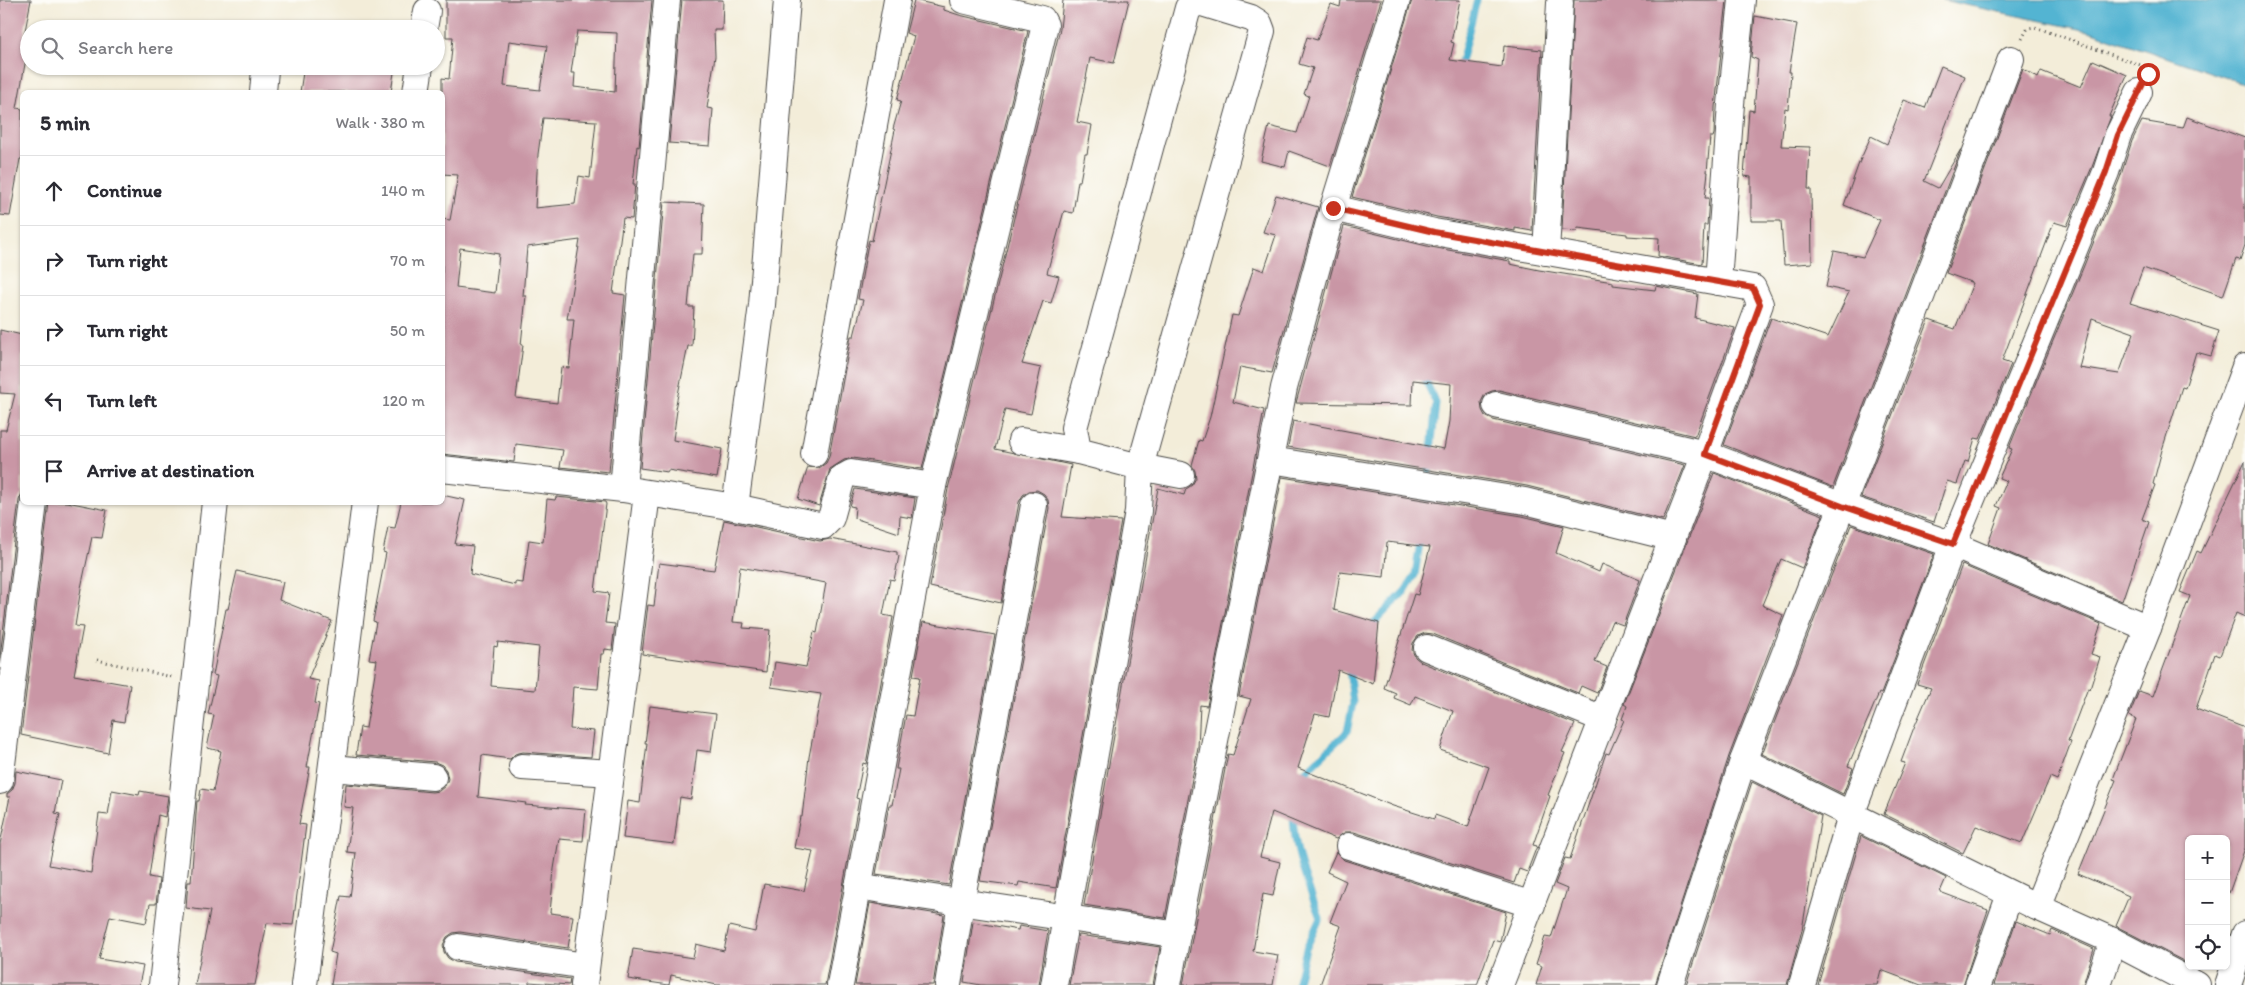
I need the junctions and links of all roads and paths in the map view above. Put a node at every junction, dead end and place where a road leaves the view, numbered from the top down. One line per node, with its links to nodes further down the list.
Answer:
1 (667, 0): 26 (street)
2 (787, 0): 32 (street)
3 (897, 0): 19 (street)
4 (963, 0): 25 (street)
5 (1397, 0): 12 (street)
6 (1742, 0): 14 (street)
7 (1560, 3): 13 (street)
8 (2011, 59): 11 (path); 31 (street)
9 (419, 75): 10 (street)
10 (416, 90)
11 (2139, 92): 34 (street)
12 (1333, 208): 13 (street); 21 (street)
13 (1546, 252): 14 (street)
14 (1718, 282): 20 (street)
15 (2245, 367): 35 (street)
16 (1496, 404): 20 (street)
17 (1021, 441): 18 (street)
18 (1078, 452): 22 (street); 22 (street)
19 (814, 454)
20 (1705, 454): 31 (street); 33 (street)
21 (1271, 460): 33 (street); 55 (street)
22 (1140, 467): 24 (street); 53 (street)
23 (445, 469): 26 (street)
24 (1182, 475)
25 (933, 486): 32 (street); 48 (street)
26 (635, 491): 32 (street); 43 (street)
27 (34, 505): 45 (street)
28 (215, 505): 38 (street)
29 (365, 505): 42 (street)
30 (1034, 506): 50 (street)
31 (1842, 506): 34 (street); 40 (street)
32 (734, 507)
33 (1673, 538): 39 (street)
34 (1953, 544): 35 (street); 46 (street)
35 (2148, 628): 52 (street)
36 (1427, 648): 39 (street)
37 (97, 660): 38 (path)
38 (195, 682): 59 (street)
39 (1603, 719): 51 (street)
40 (1743, 761): 46 (street); 66 (street)
41 (522, 767): 43 (street)
42 (332, 768): 44 (street); 60 (street)
43 (611, 773): 58 (street)
44 (433, 777)
45 (0, 781)
46 (1851, 815): 49 (street); 67 (street)
47 (1349, 846): 51 (street)
48 (858, 886): 50 (street); 61 (street)
49 (2010, 894): 52 (street); 68 (street)
50 (961, 903): 53 (street); 62 (street)
51 (1532, 905): 65 (street)
52 (2037, 907): 56 (street)
53 (1068, 916): 55 (street); 63 (street)
54 (2245, 934): 71 (street)
55 (1177, 935): 64 (street)
56 (2113, 941): 69 (street); 70 (street)
57 (458, 947): 58 (street)
58 (585, 975)
59 (162, 985)
60 (304, 985)
61 (840, 985)
62 (948, 985)
63 (1054, 985)
64 (1168, 985)
65 (1500, 985)
66 (1670, 985)
67 (1802, 985)
68 (1978, 985)
69 (2098, 985)
70 (2198, 985)
71 (2228, 985)

